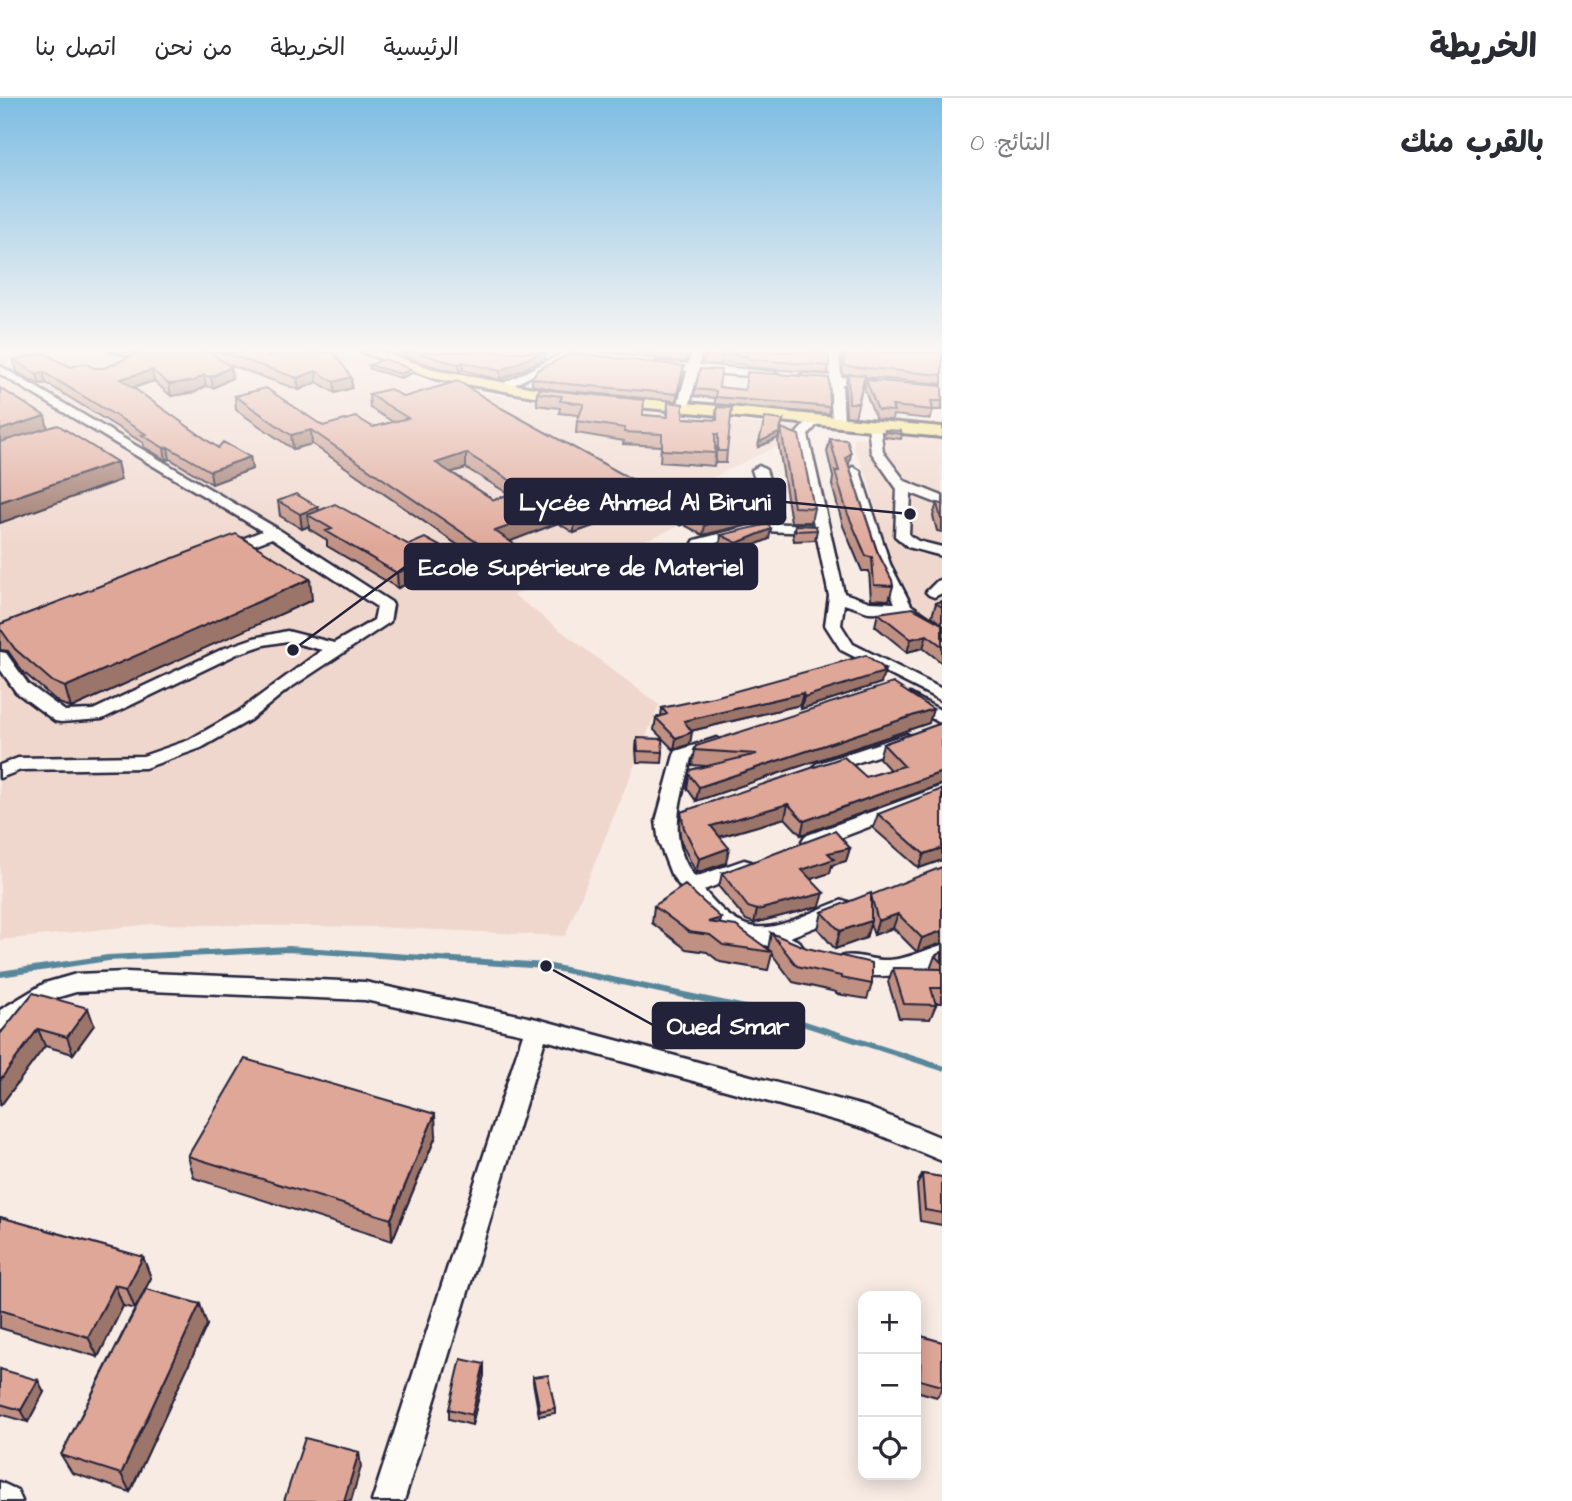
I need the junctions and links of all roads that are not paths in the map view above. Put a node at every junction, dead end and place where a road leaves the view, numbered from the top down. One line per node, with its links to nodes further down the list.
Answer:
1 (73, 417): 18 (street)
2 (789, 417): 4 (main road)
3 (838, 417): 5 (street)
4 (815, 420): 5 (main road); 17 (street)
5 (838, 422): 6 (main road)
6 (874, 425): 7 (main road); 10 (street)
7 (942, 432)
8 (759, 470): 12 (street)
9 (853, 471): 23 (street)
10 (901, 484): 11 (street); 13 (street)
11 (942, 500)
12 (771, 504): 15 (street); 16 (street)
13 (905, 507): 14 (street); 20 (street)
14 (942, 511)
15 (681, 520)
16 (777, 527): 17 (street); 19 (street)
17 (821, 529): 22 (street)
18 (273, 532): 21 (street); 25 (street)
19 (700, 544)
20 (942, 552)
21 (208, 558)
22 (837, 596): 23 (street); 28 (street)
23 (905, 608): 24 (street)
24 (942, 634)
25 (336, 649): 26 (street); 32 (street)
26 (0, 657)
27 (891, 688): 29 (street)
28 (942, 696)
29 (942, 719)
30 (942, 728): 33 (street)
31 (735, 738): 36 (street)
32 (0, 772)
33 (811, 772)
34 (942, 792): 37 (street)
35 (692, 812): 36 (street)
36 (666, 821): 39 (street)
37 (790, 849)
38 (765, 859): 39 (street)
39 (690, 887): 41 (street)
40 (868, 898): 41 (street)
41 (769, 937): 42 (street)
42 (942, 953)
43 (0, 1022): 44 (street)
44 (537, 1028): 45 (street); 48 (street)
45 (942, 1150)
46 (0, 1498): 47 (street)
47 (6, 1501)
48 (388, 1501)

